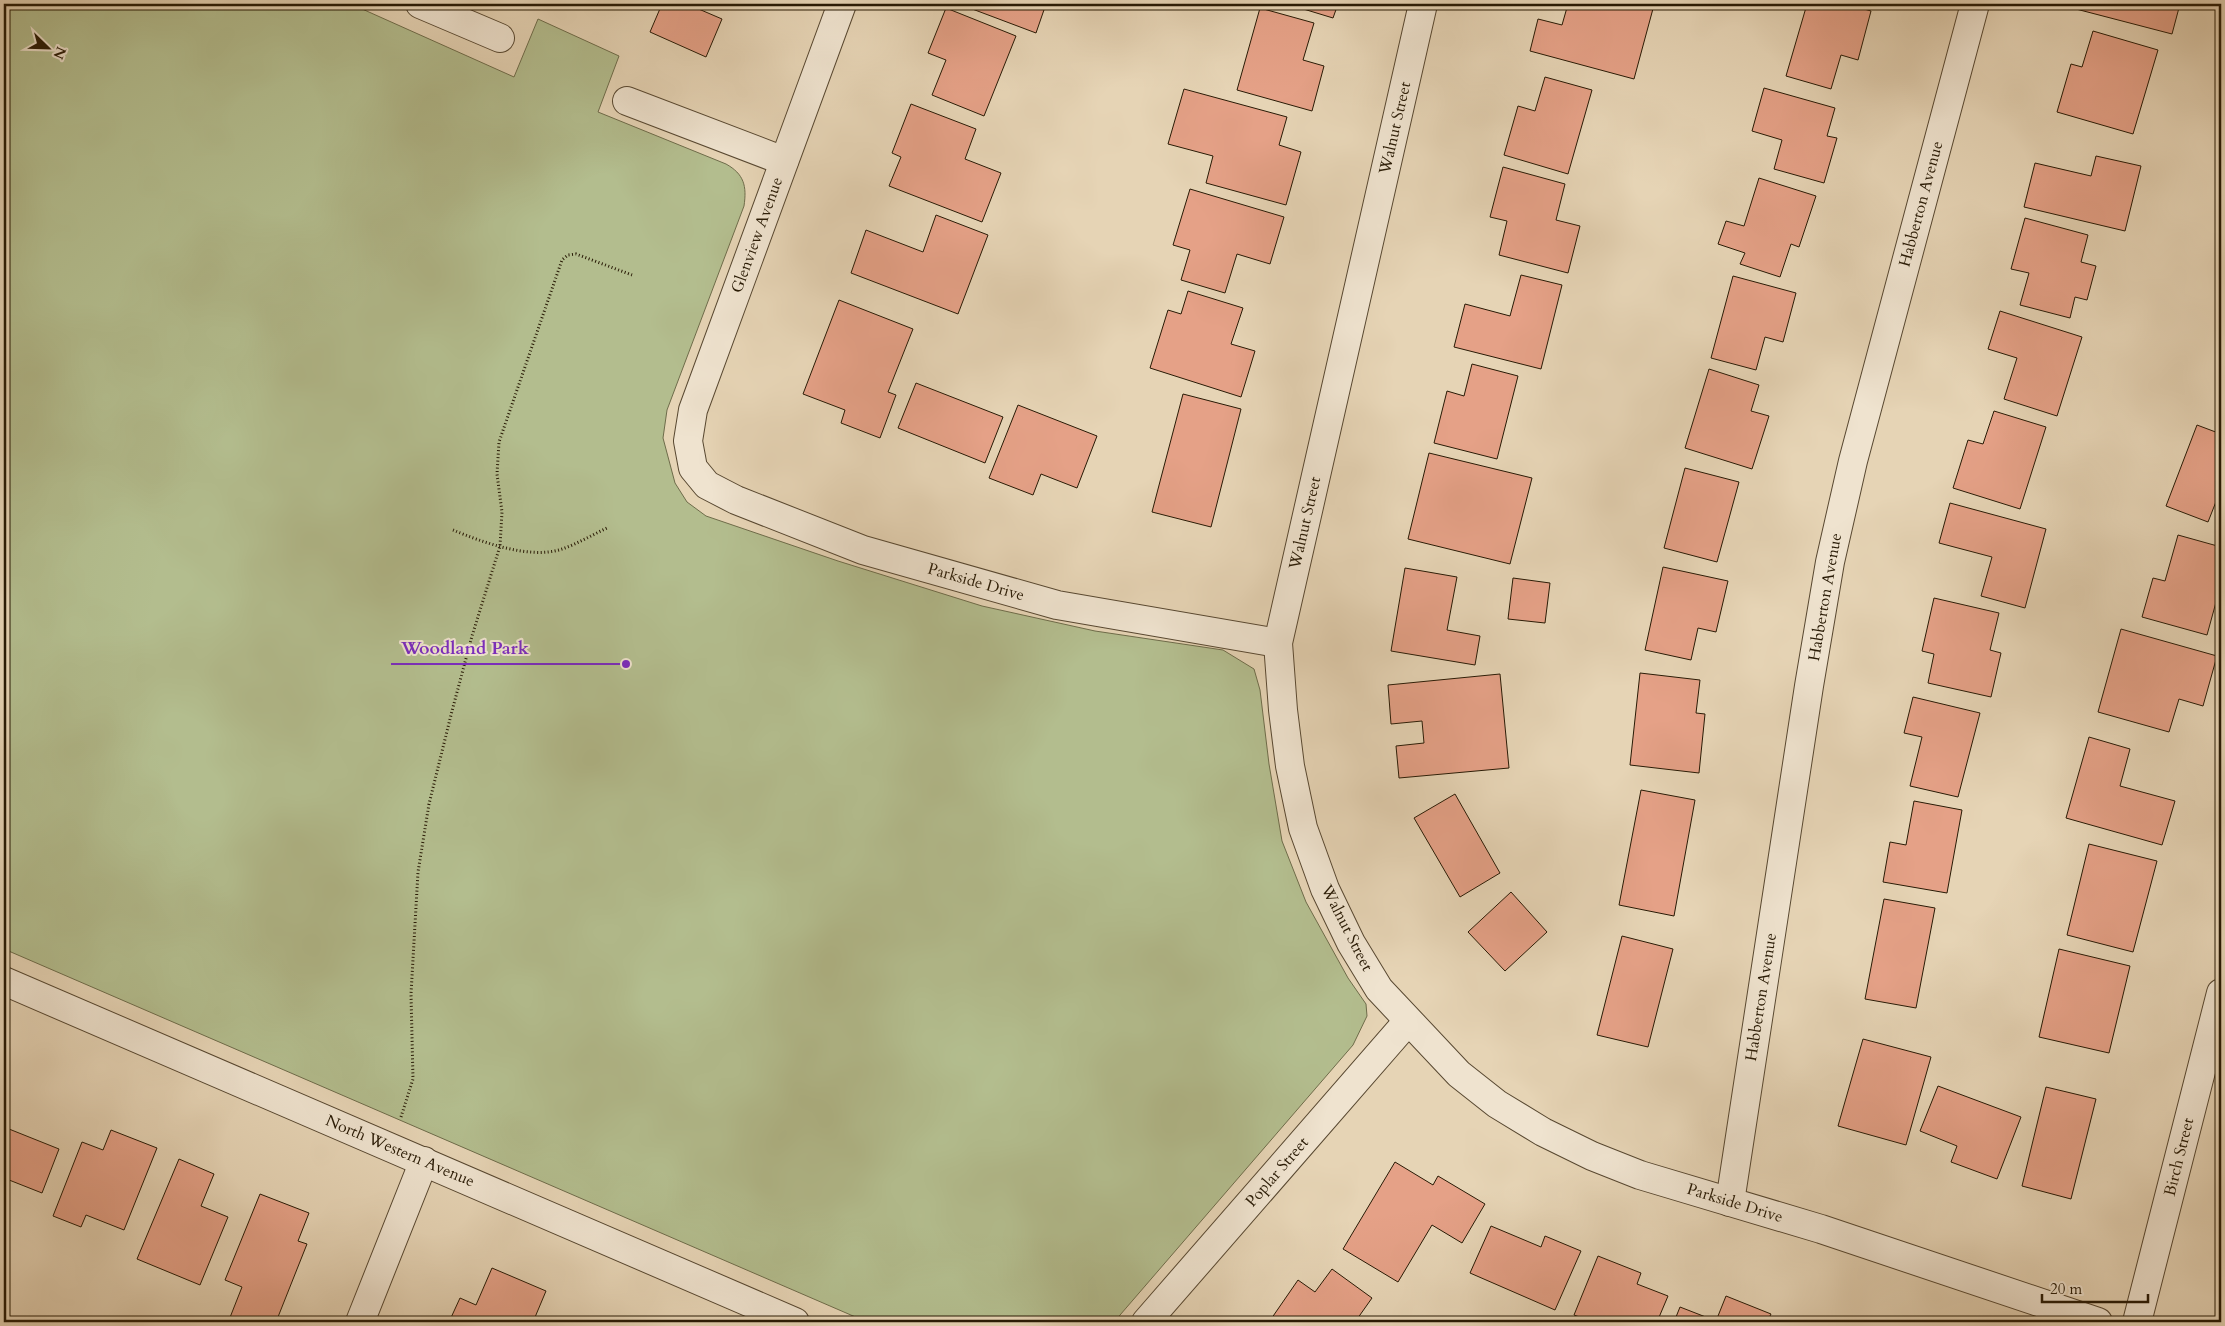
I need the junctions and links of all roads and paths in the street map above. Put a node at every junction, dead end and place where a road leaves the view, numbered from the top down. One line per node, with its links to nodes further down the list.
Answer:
1 (420, 4): 5 (street)
2 (842, 4): 7 (street, Glenview Avenue)
3 (1423, 4): 13 (street, Walnut Street)
4 (1974, 4): 19 (street, Habberton Avenue)
5 (500, 38)
6 (626, 101): 7 (street)
7 (784, 162): 9 (street, Glenview Avenue)
8 (632, 275): 12 (path)
9 (693, 468): 13 (street, Parkside Drive)
10 (607, 528): 12 (path)
11 (453, 530): 12 (path)
12 (500, 546): 17 (path)
13 (1278, 642): 16 (street, Walnut Street)
14 (4, 981): 17 (street, North Western Avenue)
15 (2221, 993): 24 (street, Birch Street)
16 (1408, 1021): 19 (street, Parkside Drive); 22 (street, Poplar Street)
17 (390, 1147): 18 (street, North Western Avenue)
18 (424, 1160): 20 (street); 21 (street, North Western Avenue)
19 (1730, 1202): 23 (street, Parkside Drive)
20 (360, 1322)
21 (795, 1322)
22 (1146, 1322)
23 (2098, 1322)
24 (2138, 1322)

